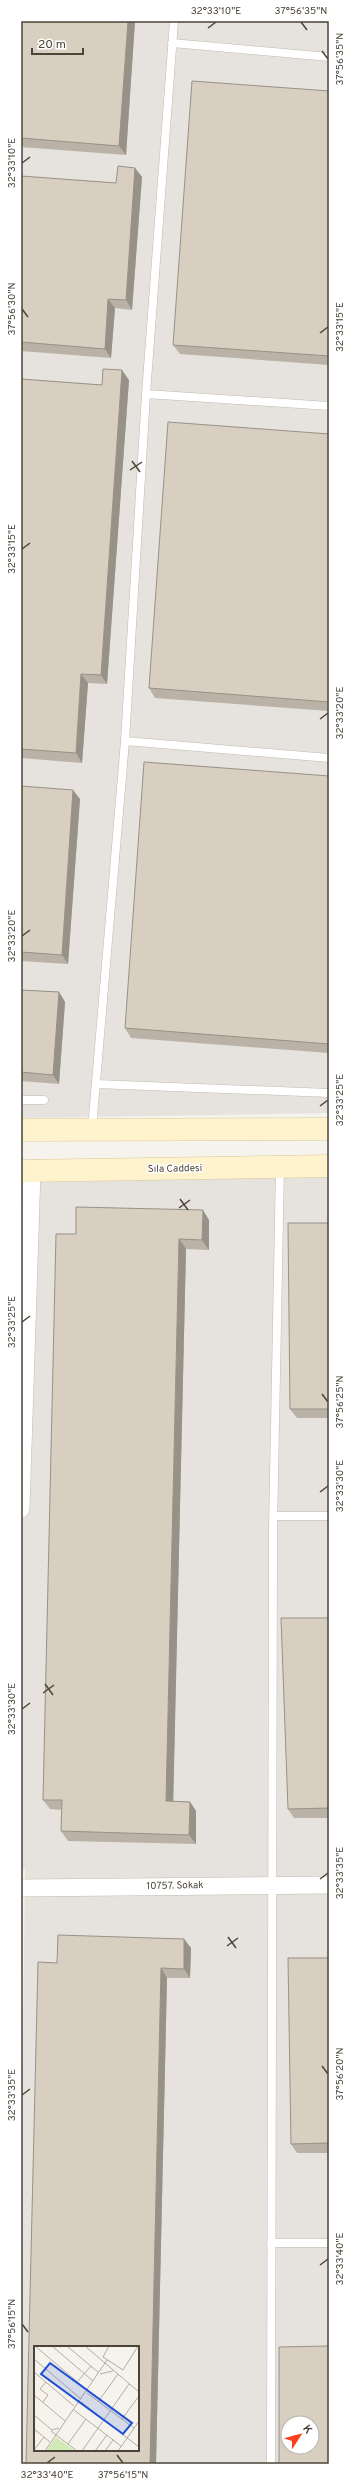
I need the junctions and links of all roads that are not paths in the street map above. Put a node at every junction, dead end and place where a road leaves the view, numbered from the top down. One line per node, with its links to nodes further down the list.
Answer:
1 (174, 21): 2 (lane)
2 (172, 43): 3 (lane); 4 (lane)
3 (329, 58)
4 (146, 394): 5 (lane); 6 (lane)
5 (329, 406)
6 (126, 741): 7 (lane); 8 (lane)
7 (329, 758)
8 (96, 1084): 9 (lane); 14 (lane)
9 (329, 1093)
10 (21, 1100): 11 (lane)
11 (44, 1100)
12 (329, 1129): 14 (street)
13 (21, 1130): 14 (street)
14 (92, 1130)
15 (329, 1166): 16 (street, Sıla Caddesi)
16 (280, 1167): 17 (street, Sıla Caddesi); 19 (lane)
17 (26, 1171): 18 (street)
18 (21, 1509)
19 (273, 1516): 20 (lane); 21 (lane)
20 (329, 1516)
21 (274, 1885): 22 (street, 10757. Sokak); 23 (street, 10757. Sokak); 24 (lane)
22 (329, 1885)
23 (21, 1888)
24 (271, 2243): 25 (lane); 26 (lane)
25 (329, 2243)
26 (271, 2464)

